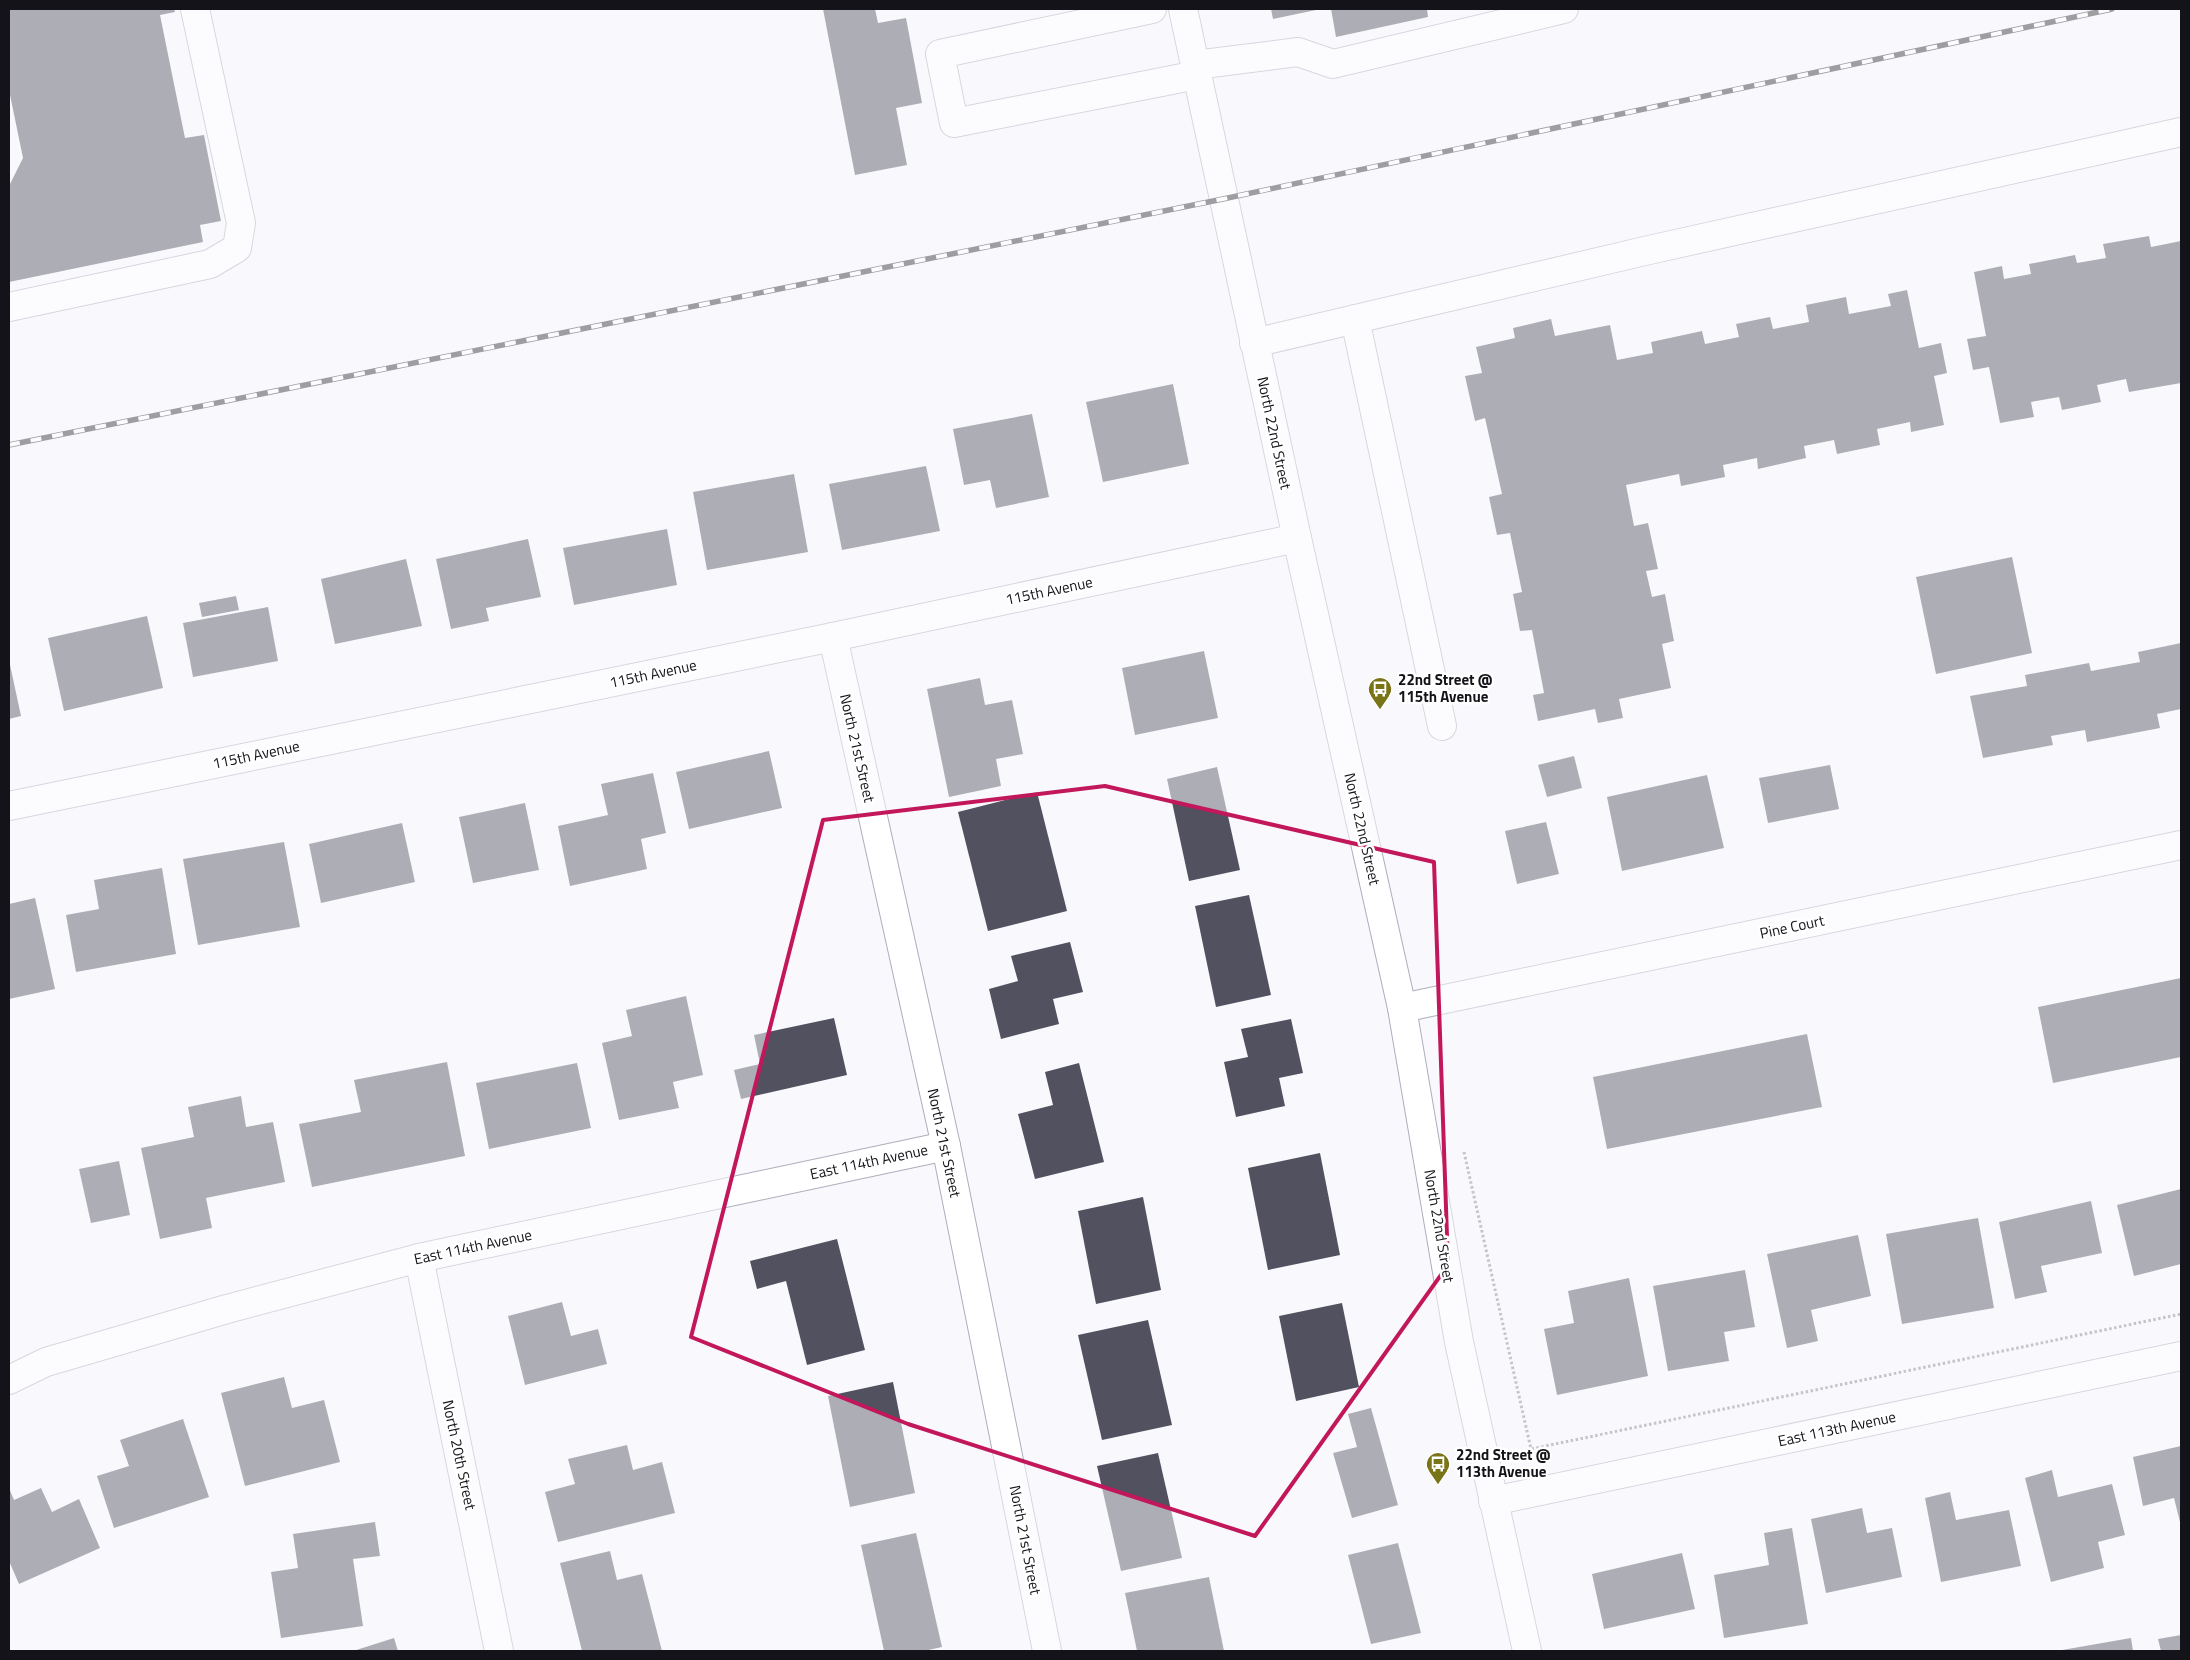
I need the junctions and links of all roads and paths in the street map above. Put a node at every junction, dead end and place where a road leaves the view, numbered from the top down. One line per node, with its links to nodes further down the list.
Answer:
1 (195, 9): 7 (street)
2 (1152, 9): 5 (street)
3 (1183, 9): 5 (street, North 22nd Street)
4 (1564, 9): 5 (street)
5 (1196, 70): 9 (street, North 22nd Street)
6 (2181, 132): 8 (street)
7 (9, 307)
8 (1355, 319): 9 (street); 12 (street)
9 (1254, 343): 10 (street, North 22nd Street)
10 (1296, 538): 11 (street, 115th Avenue); 15 (street, North 22nd Street)
11 (833, 637): 13 (street, 115th Avenue); 16 (street, North 21st Street)
12 (1442, 726)
13 (9, 806)
14 (2181, 845): 15 (street, Pine Court)
15 (1402, 1008): 22 (street, North 22nd Street)
16 (946, 1146): 18 (street, East 114th Avenue); 24 (street, North 21st Street)
17 (1463, 1148): 19 (path)
18 (419, 1258): 21 (street, East 114th Avenue); 23 (street, North 20th Street)
19 (2181, 1314)
20 (2181, 1356): 22 (street, East 113th Avenue)
21 (9, 1380)
22 (1493, 1501): 25 (street, North 22nd Street)
23 (499, 1651)
24 (1047, 1651)
25 (1527, 1651)

